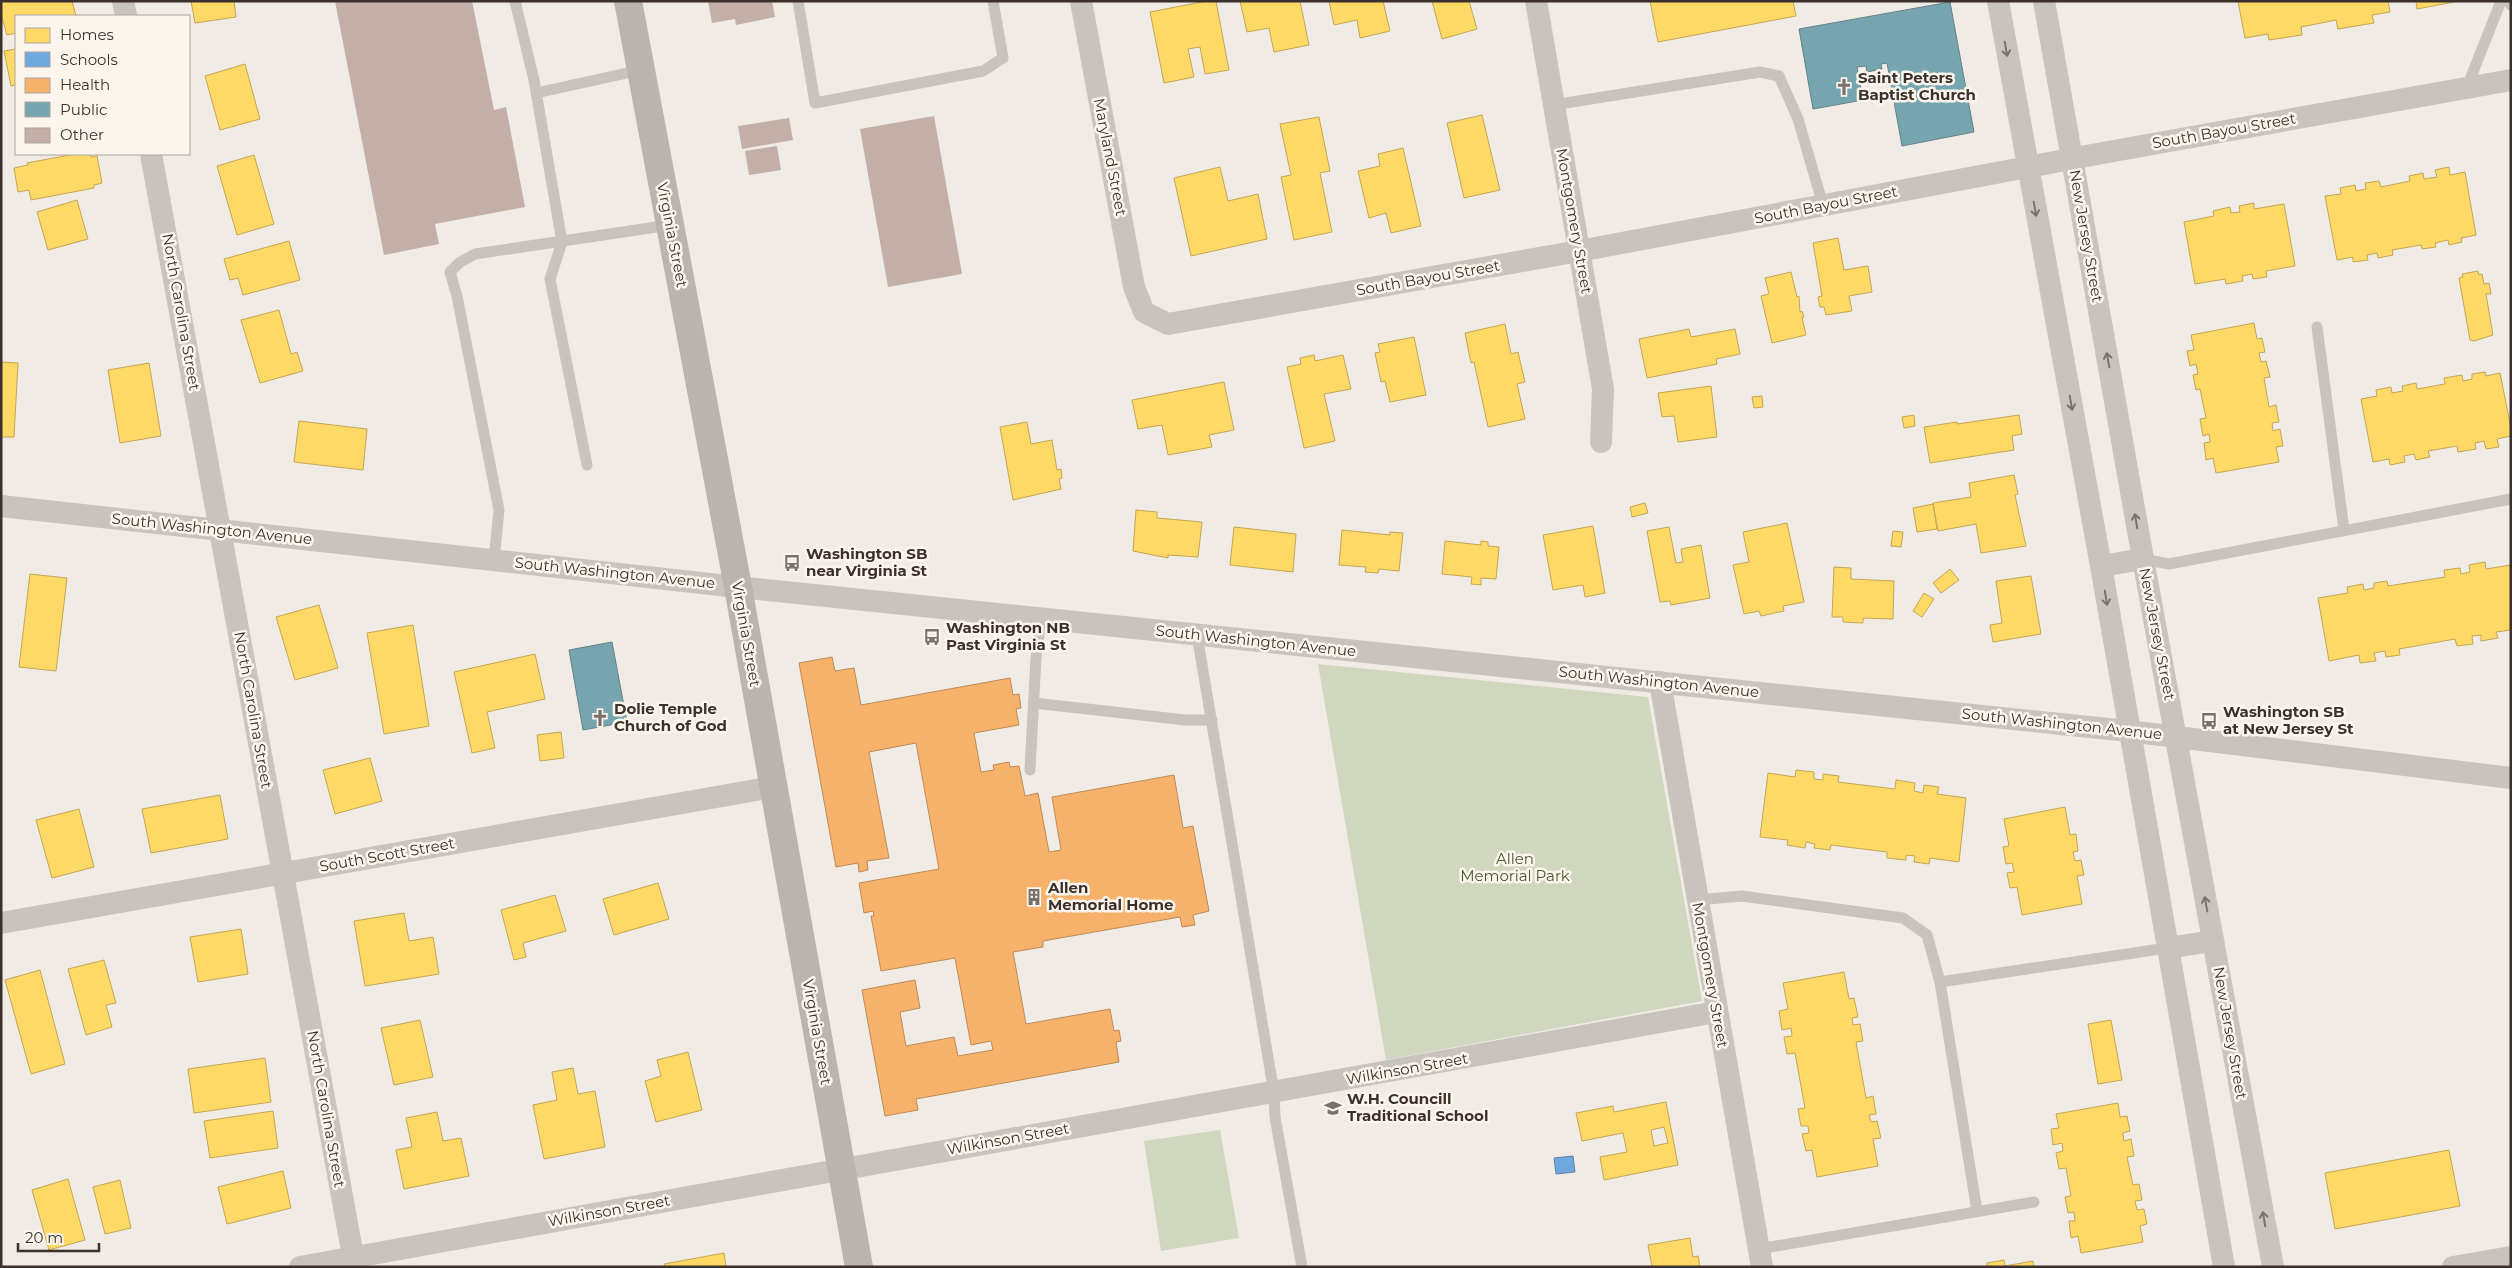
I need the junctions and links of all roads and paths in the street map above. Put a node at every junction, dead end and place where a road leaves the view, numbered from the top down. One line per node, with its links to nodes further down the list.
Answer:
1 (123, 1): 13 (street)
2 (515, 1): 17 (lane)
3 (628, 1): 14 (street, Virginia Street)
4 (798, 1): 5 (lane)
5 (993, 1)
6 (1081, 1): 26 (street, Maryland Street)
7 (1536, 1): 18 (street, Montgomery Street)
8 (1998, 1): 21 (street, one-way to 21)
9 (2044, 1): 20 (street, New Jersey Street)
10 (2500, 1): 16 (lane)
11 (2507, 1): 12 (lane)
12 (2511, 5)
13 (126, 15)
14 (641, 70): 17 (lane); 23 (street, Virginia Street)
15 (2511, 80): 16 (street, South Bayou Street)
16 (2467, 87): 20 (street, South Bayou Street)
17 (536, 93): 24 (lane)
18 (1554, 105): 22 (lane); 25 (street, Montgomery Street)
19 (151, 155): 32 (street, North Carolina Street)
20 (2072, 158): 21 (street, South Bayou Street); 34 (street, New Jersey Street, one-way to 20)
21 (2027, 167): 22 (street, South Bayou Street); 36 (street, one-way to 36)
22 (1823, 205): 25 (street, South Bayou Street)
23 (670, 225): 24 (lane); 37 (street, Virginia Street)
24 (562, 242): 29 (lane); 35 (lane)
25 (1579, 251): 26 (street, South Bayou Street); 28 (street, Montgomery Street)
26 (1144, 312)
27 (2317, 327): 33 (lane)
28 (1601, 442)
29 (587, 465)
30 (2511, 499): 33 (lane)
31 (1, 506): 32 (street, South Washington Avenue)
32 (221, 530): 35 (street, South Washington Avenue); 48 (street, North Carolina Street)
33 (2344, 530): 34 (lane)
34 (2143, 559): 36 (street); 44 (street, New Jersey Street)
35 (494, 560): 37 (street, South Washington Avenue)
36 (2101, 566): 43 (street, one-way to 43)
37 (738, 587): 38 (street, South Washington Avenue); 47 (street, Virginia Street)
38 (1041, 619): 39 (street, South Washington Avenue); 41 (lane)
39 (1197, 635): 40 (street, South Washington Avenue); 42 (lane)
40 (1660, 682): 43 (street, South Washington Avenue); 49 (street, Montgomery Street)
41 (1034, 704): 42 (lane); 45 (lane)
42 (1212, 720): 55 (lane)
43 (2128, 731): 44 (street, South Washington Avenue); 52 (street)
44 (2177, 737): 46 (street, South Washington Avenue); 51 (street, New Jersey Street, one-way to 44)
45 (1030, 770)
46 (2511, 778)
47 (773, 787): 48 (street, South Scott Street); 56 (street, Virginia Street)
48 (282, 873): 50 (street, South Scott Street); 61 (street, North Carolina Street)
49 (1697, 900): 53 (lane); 54 (street, Montgomery Street)
50 (1, 923)
51 (2213, 941): 52 (street); 66 (street, New Jersey Street, one-way to 51)
52 (2167, 948): 53 (lane); 65 (street)
53 (1940, 982): 58 (lane)
54 (1716, 1012): 55 (street, Wilkinson Street); 60 (street, Montgomery Street)
55 (1274, 1093): 56 (street, Wilkinson Street); 64 (lane)
56 (841, 1168): 61 (street, Wilkinson Street); 63 (street, Virginia Street)
57 (2034, 1202): 58 (lane)
58 (1977, 1211): 60 (lane)
59 (2511, 1257): 67 (street)
60 (1760, 1258)
61 (354, 1262): 62 (street, Wilkinson Street)
62 (300, 1267)
63 (859, 1267)
64 (1302, 1267)
65 (2224, 1267)
66 (2273, 1267)
67 (2453, 1267)

